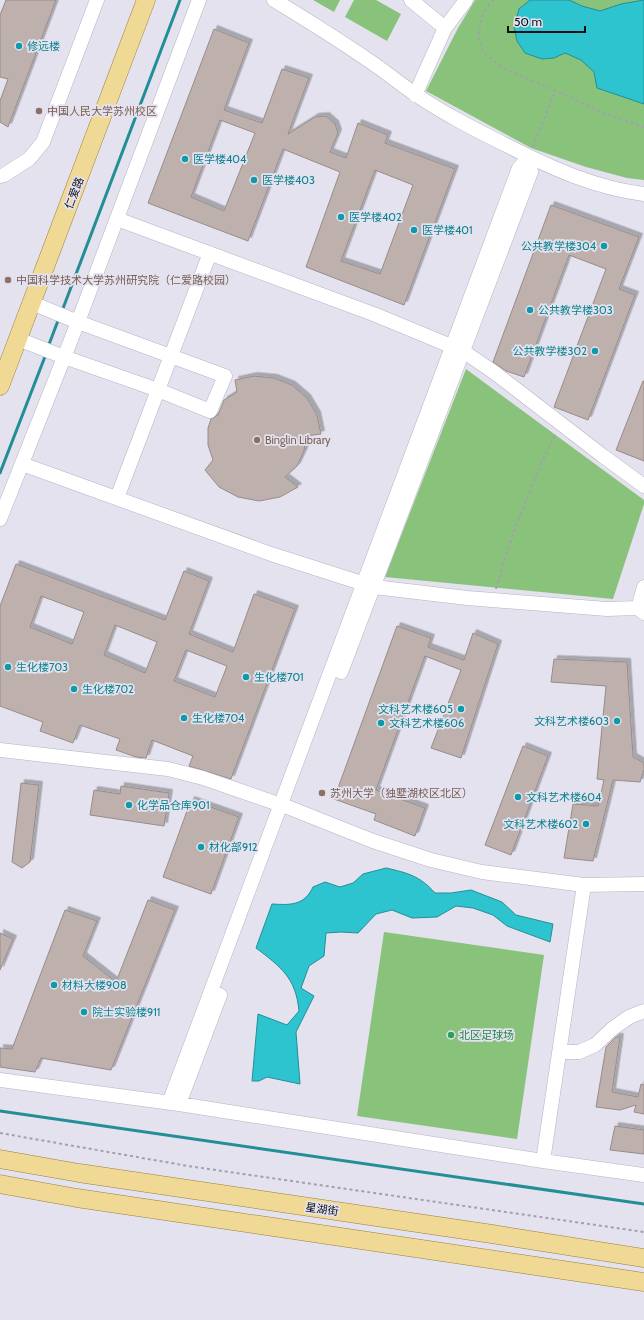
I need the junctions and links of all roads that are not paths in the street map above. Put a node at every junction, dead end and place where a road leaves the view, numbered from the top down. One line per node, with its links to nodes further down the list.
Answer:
1 (97, 0): 10 (lane)
2 (146, 0): 14 (main road, 仁爱路)
3 (199, 0): 12 (lane)
4 (274, 0): 8 (lane)
5 (411, 0): 7 (lane)
6 (466, 0): 7 (lane)
7 (445, 28): 8 (lane)
8 (415, 95): 9 (lane)
9 (529, 157): 11 (lane); 17 (lane)
10 (0, 176)
11 (644, 194)
12 (117, 219): 13 (lane); 15 (lane)
13 (210, 253): 17 (lane); 19 (lane)
14 (32, 303): 15 (lane); 16 (main road, 仁爱路)
15 (78, 322): 18 (lane); 19 (lane)
16 (18, 338): 18 (lane); 20 (main road, 仁爱路)
17 (458, 349): 23 (lane); 26 (lane)
18 (64, 357): 21 (lane); 22 (lane)
19 (171, 357): 21 (lane); 21 (lane)
20 (0, 386)
21 (158, 390): 24 (lane)
22 (22, 464): 24 (lane); 25 (lane)
23 (644, 486)
24 (117, 498): 26 (lane)
25 (0, 519)
26 (369, 585): 28 (lane); 30 (lane)
27 (644, 587): 28 (lane)
28 (641, 611)
29 (0, 750): 30 (lane)
30 (286, 807): 32 (lane); 36 (lane)
31 (644, 884): 32 (lane)
32 (584, 885): 34 (lane)
33 (644, 1011): 34 (lane)
34 (560, 1052): 38 (lane)
35 (0, 1080): 36 (lane)
36 (174, 1104): 38 (lane)
37 (0, 1159): 41 (main road, 星湖街)
38 (543, 1161): 39 (lane)
39 (644, 1175)
40 (0, 1184): 42 (main road)
41 (644, 1258)
42 (644, 1282)

